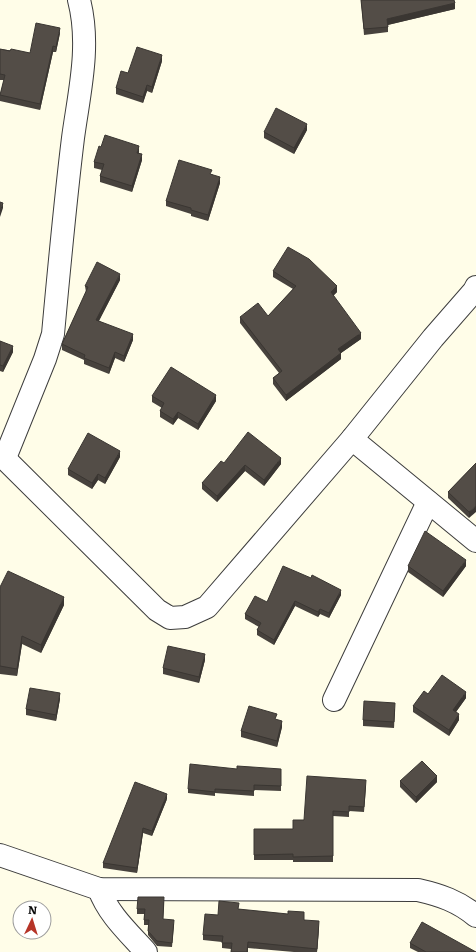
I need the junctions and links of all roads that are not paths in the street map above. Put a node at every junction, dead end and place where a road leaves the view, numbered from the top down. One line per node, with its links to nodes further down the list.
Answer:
1 (80, 0): 4 (street)
2 (476, 287): 3 (street)
3 (352, 439): 4 (street); 5 (street)
4 (2, 456)
5 (428, 502): 6 (street); 7 (street)
6 (476, 541)
7 (334, 700)
8 (0, 855): 9 (street)
9 (99, 889): 10 (street); 11 (street)
10 (476, 916)
11 (146, 952)

